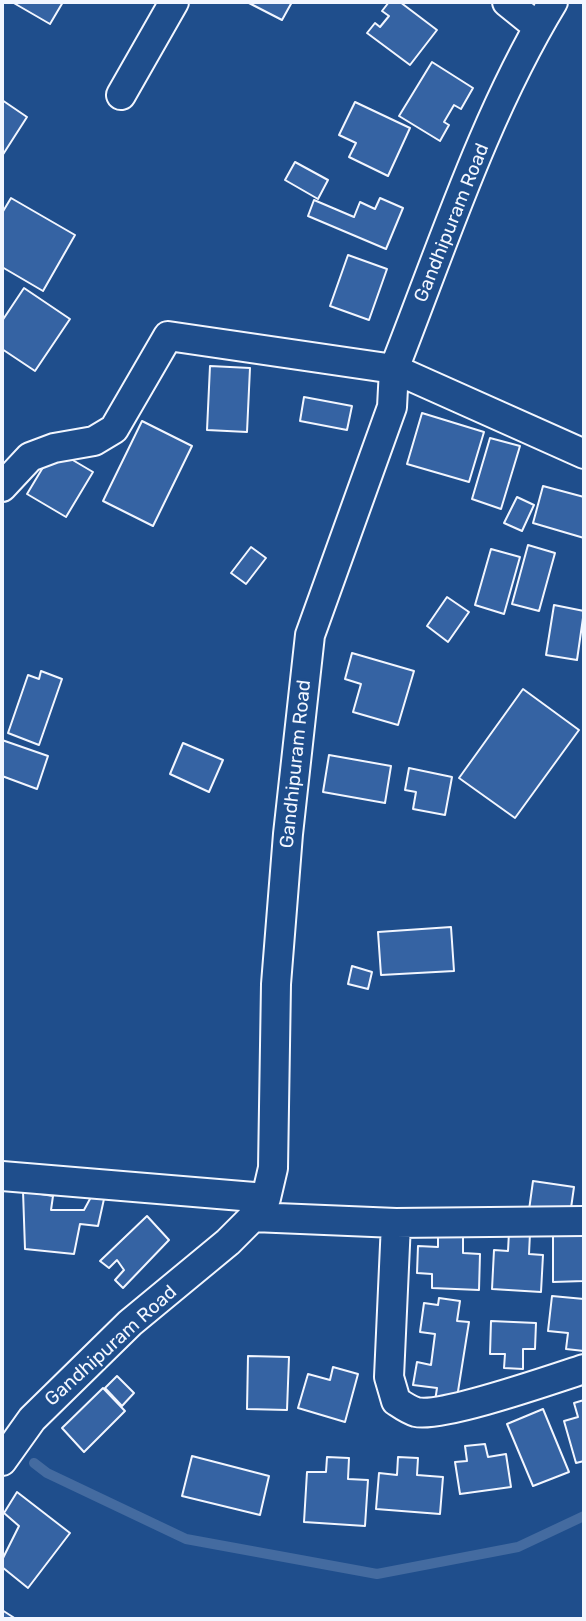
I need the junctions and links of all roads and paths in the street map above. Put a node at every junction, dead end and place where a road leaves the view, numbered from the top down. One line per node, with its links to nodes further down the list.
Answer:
1 (174, 2): 5 (street)
2 (507, 2): 4 (street)
3 (553, 2): 4 (street, Gandhipuram Road)
4 (538, 27): 6 (street, Gandhipuram Road)
5 (121, 95)
6 (394, 369): 7 (street); 8 (street); 10 (street, Gandhipuram Road)
7 (584, 454)
8 (2, 487)
9 (2, 1176): 10 (street)
10 (260, 1208): 12 (street); 14 (street, Gandhipuram Road)
11 (584, 1221): 12 (street)
12 (396, 1223): 13 (street)
13 (584, 1369)
14 (2, 1461)

